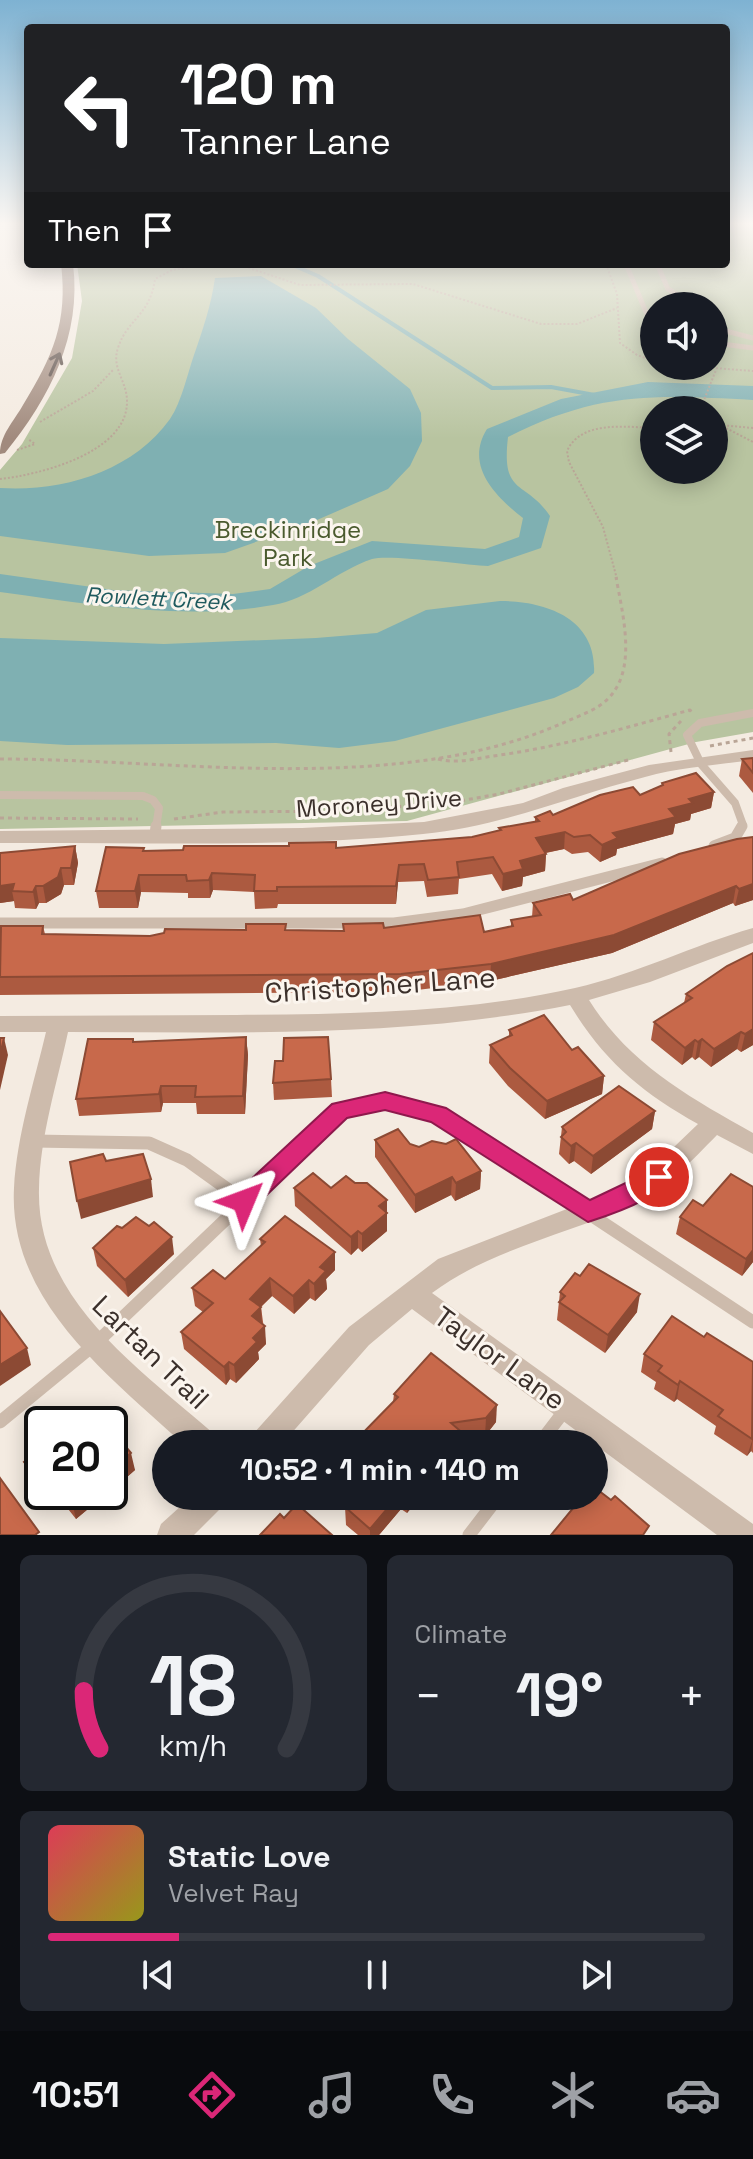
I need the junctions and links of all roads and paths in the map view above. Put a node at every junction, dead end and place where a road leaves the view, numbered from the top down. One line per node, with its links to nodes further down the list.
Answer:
1 (68, 296): 20 (main road, one-way to 1)
2 (152, 296): 11 (path)
3 (450, 296): 5 (path)
4 (617, 296): 5 (path)
5 (617, 308): 10 (path)
6 (728, 332): 7 (lane)
7 (753, 338)
8 (728, 345): 9 (lane)
9 (753, 348)
10 (640, 357)
11 (115, 368): 14 (path); 21 (path)
12 (728, 370): 13 (path)
13 (753, 371)
14 (35, 425)
15 (728, 426): 17 (path)
16 (640, 428): 27 (path)
17 (753, 428)
18 (728, 429): 19 (path)
19 (753, 442)
20 (0, 450)
21 (0, 479)
22 (753, 713): 26 (lane)
23 (753, 738): 26 (path)
24 (753, 755): 26 (street, Moroney Drive)
25 (642, 757): 31 (path)
26 (697, 757): 27 (path); 31 (street, Moroney Drive); 33 (lane)
27 (436, 758): 28 (path)
28 (0, 760)
29 (0, 795): 31 (lane)
30 (0, 818): 31 (path)
31 (157, 827): 32 (street, Moroney Drive)
32 (0, 837)
33 (697, 853)
34 (667, 862): 35 (lane)
35 (0, 923)
36 (753, 935): 37 (street, Christopher Lane)
37 (575, 996): 39 (street, Christopher Lane); 40 (street)
38 (0, 1024): 39 (street, Christopher Lane)
39 (59, 1024): 41 (street, Lartan Trail)
40 (715, 1122): 42 (street); 44 (street)
41 (34, 1141): 43 (lane); 47 (street, Lartan Trail)
42 (753, 1144)
43 (244, 1201): 44 (lane); 47 (lane)
44 (588, 1212): 45 (street); 46 (lane)
45 (412, 1294): 48 (street, Taylor Lane); 51 (street)
46 (753, 1322)
47 (95, 1344): 49 (lane); 50 (street, Lartan Trail)
48 (568, 1407): 52 (lane); 57 (street, Taylor Lane)
49 (0, 1422)
50 (189, 1430)
51 (275, 1430)
52 (550, 1430)
53 (198, 1510): 55 (street)
54 (488, 1510): 56 (lane)
55 (172, 1535)
56 (469, 1535)
57 (742, 1535)

